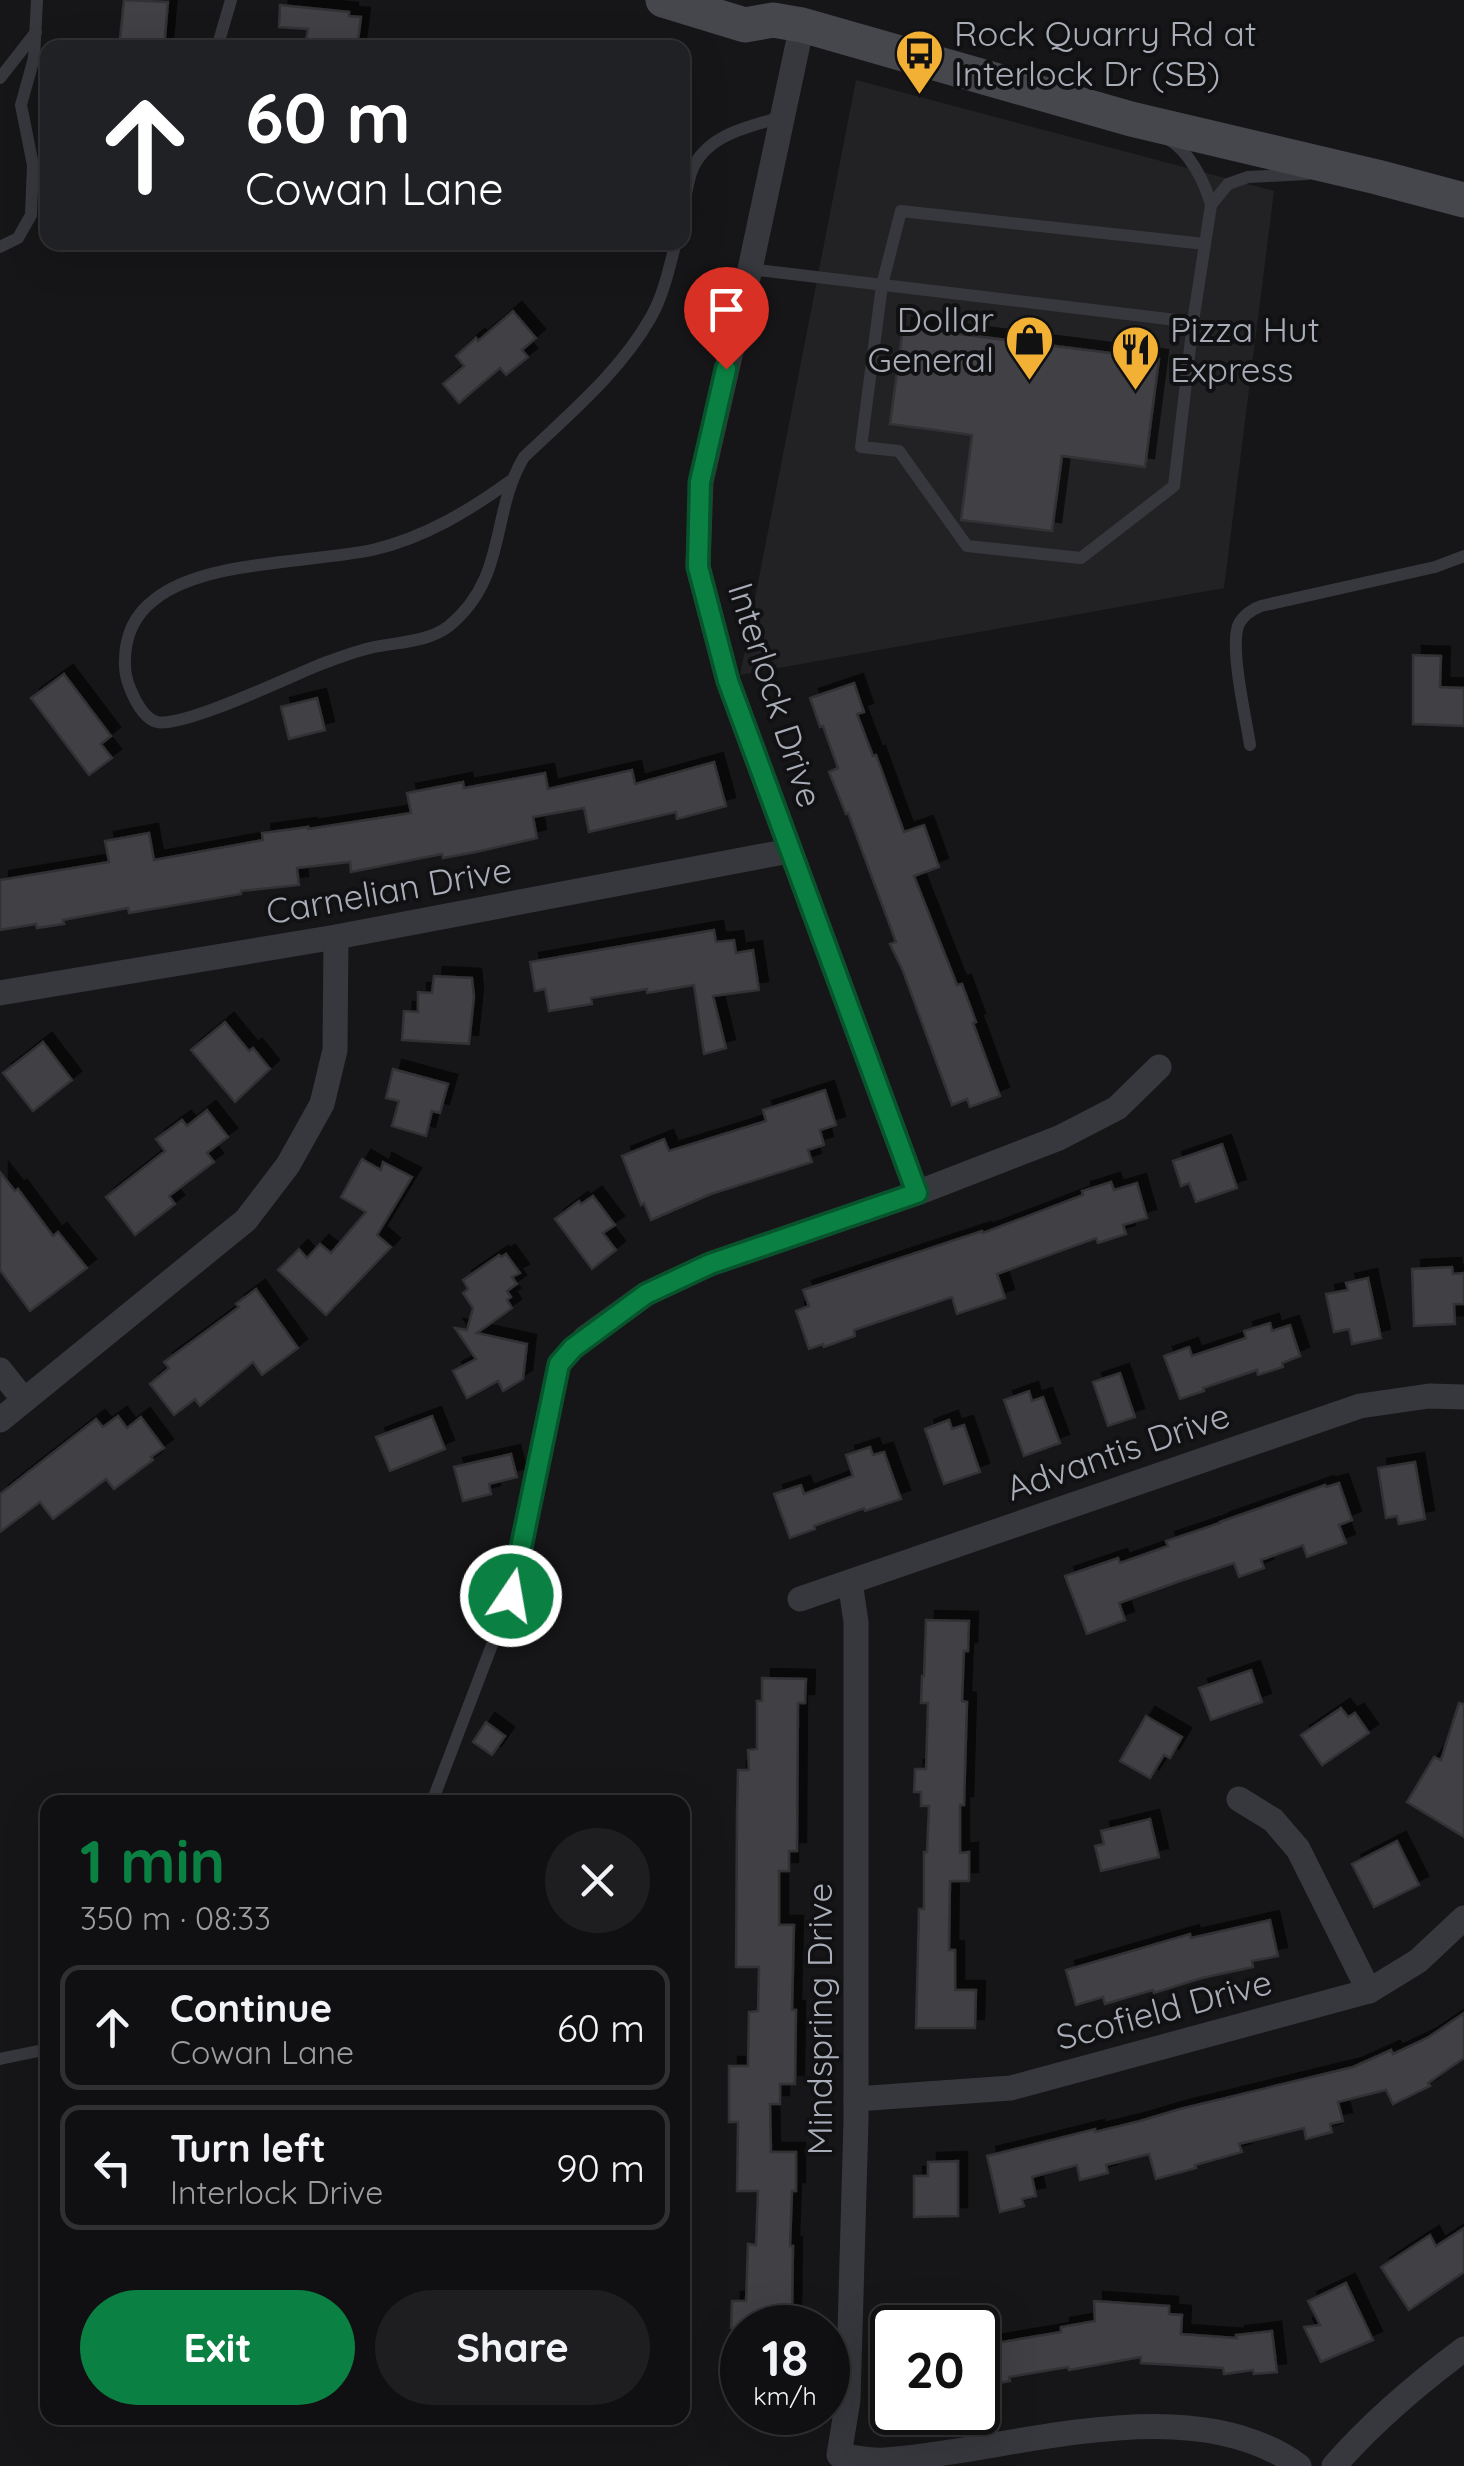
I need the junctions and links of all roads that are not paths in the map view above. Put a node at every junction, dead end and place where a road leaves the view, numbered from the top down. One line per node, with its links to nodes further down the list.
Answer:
1 (37, 0): 5 (lane)
2 (230, 0): 6 (lane)
3 (664, 0): 4 (main road)
4 (775, 15): 10 (street, Interlock Drive); 11 (main road)
5 (36, 32): 7 (lane); 9 (lane)
6 (219, 40)
7 (40, 55)
8 (40, 63): 17 (lane)
9 (0, 78)
10 (782, 117): 12 (lane); 19 (street, Interlock Drive)
11 (1131, 118): 13 (main road); 15 (lane)
12 (690, 177)
13 (1376, 177): 14 (main road); 15 (lane)
14 (1464, 200)
15 (1211, 204): 16 (lane)
16 (1205, 244): 20 (lane); 21 (lane)
17 (0, 247)
18 (674, 250): 22 (lane)
19 (750, 269): 20 (lane); 25 (street, Interlock Drive)
20 (882, 285): 21 (lane); 21 (lane)
21 (1193, 322)
22 (513, 479): 22 (lane)
23 (1464, 556): 24 (lane)
24 (1250, 745)
25 (789, 851): 26 (street, Carnelian Drive); 29 (street, Interlock Drive)
26 (336, 938): 27 (street, Carnelian Drive); 33 (street)
27 (0, 993)
28 (1159, 1067): 29 (street)
29 (917, 1193): 30 (street)
30 (586, 1338): 37 (lane)
31 (0, 1370): 33 (street)
32 (1464, 1397): 35 (street, Advantis Drive)
33 (24, 1400): 34 (street)
34 (0, 1420)
35 (850, 1582): 36 (street, Advantis Drive); 43 (street, Mindspring Drive)
36 (800, 1599)
37 (435, 1795)
38 (1239, 1800): 40 (street)
39 (1464, 1918): 40 (street, Scofield Drive)
40 (1369, 1991): 43 (street, Scofield Drive)
41 (40, 2050): 42 (lane)
42 (0, 2058)
43 (856, 2099): 45 (street, Mindspring Drive)
44 (1464, 2349): 46 (street)
45 (1300, 2466)
46 (1334, 2466)

